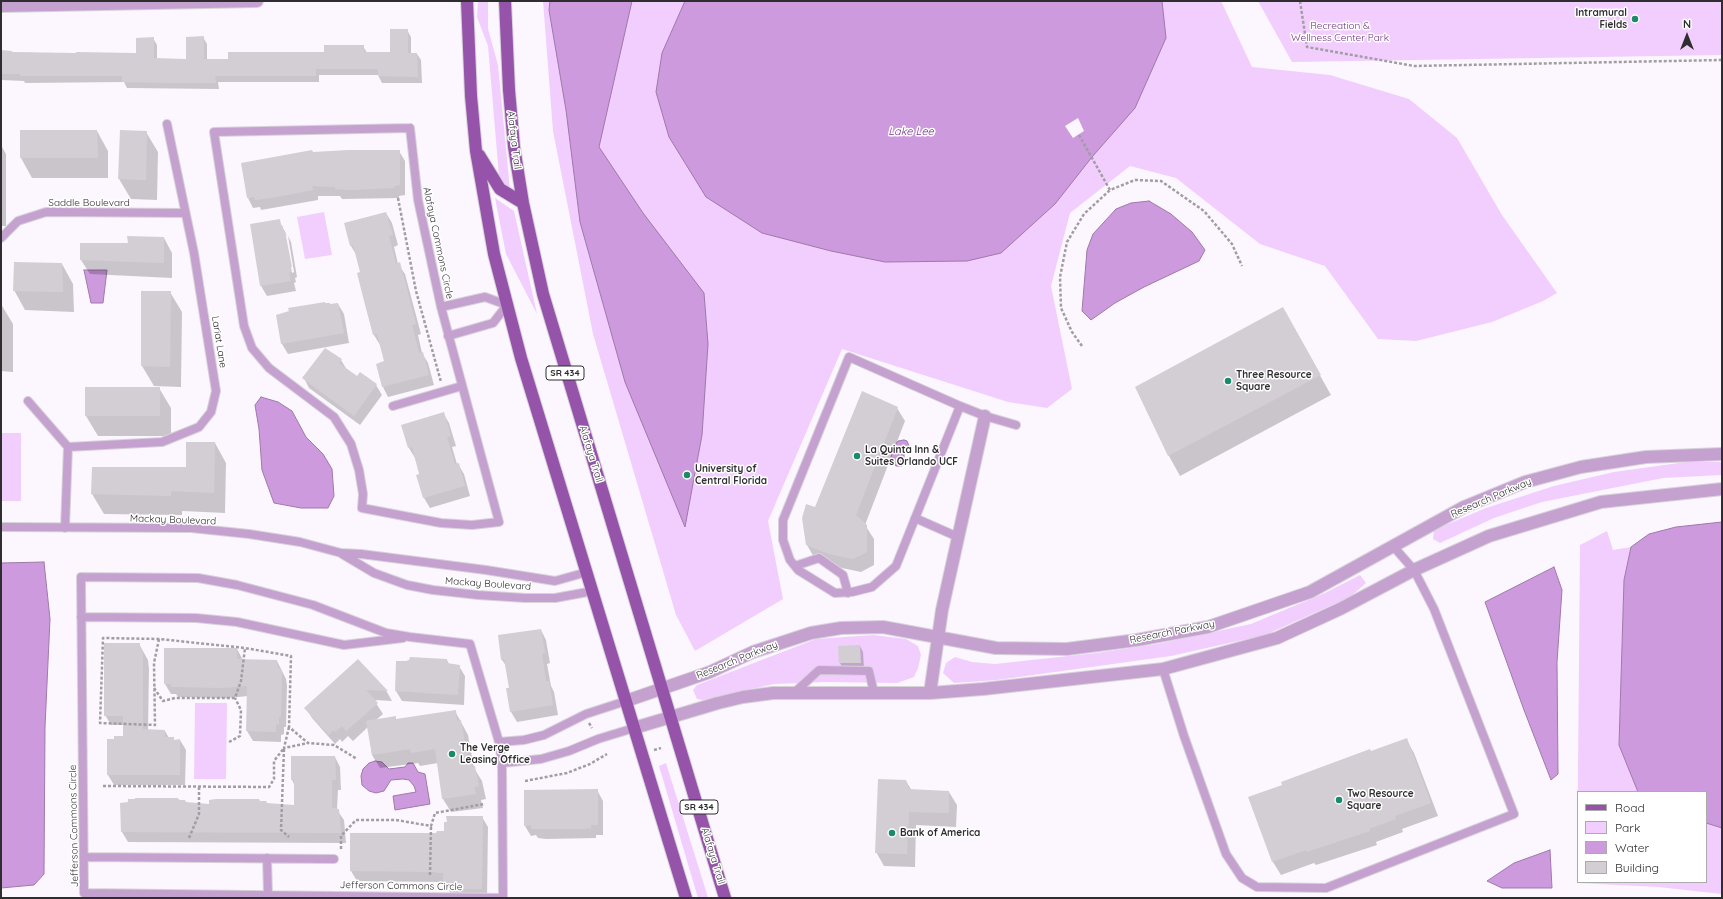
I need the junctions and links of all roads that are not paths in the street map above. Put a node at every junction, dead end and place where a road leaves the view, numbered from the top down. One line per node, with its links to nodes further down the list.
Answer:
1 (257, 1): 4 (street)
2 (467, 1): 6 (main road)
3 (505, 1): 7 (main road, Alafaya Trail / SR 434)
4 (1, 6)
5 (167, 124): 8 (lane, Lariat Lane)
6 (476, 151): 7 (main road); 10 (main road)
7 (524, 203): 37 (main road, Alafaya Trail / SR 434)
8 (185, 213): 9 (lane, Saddle Boulevard); 19 (lane, Lariat Lane)
9 (1, 238)
10 (507, 305): 11 (lane); 12 (lane); 30 (main road)
11 (441, 307): 12 (lane, Alafaya Commons Circle); 13 (lane, Alafaya Commons Circle)
12 (448, 336): 13 (lane, Alafaya Commons Circle)
13 (462, 386): 15 (lane)
14 (28, 401): 19 (lane)
15 (393, 406)
16 (960, 406): 17 (lane); 22 (lane); 28 (lane)
17 (985, 416): 18 (lane); 25 (street)
18 (1016, 425)
19 (68, 447): 24 (lane)
20 (1722, 454): 26 (street, Research Parkway)
21 (1722, 490): 29 (street)
22 (916, 518): 25 (lane); 32 (lane)
23 (1, 527): 24 (lane, Mackay Boulevard)
24 (65, 528): 27 (lane, Mackay Boulevard)
25 (958, 537): 35 (street)
26 (1393, 546): 29 (lane); 35 (street, Research Parkway)
27 (341, 553): 30 (lane, Mackay Boulevard); 31 (lane, Mackay Boulevard)
28 (795, 566): 32 (lane); 32 (lane)
29 (1414, 570): 36 (street); 36 (lane)
30 (587, 572): 31 (main road)
31 (592, 591): 41 (main road)
32 (848, 592)
33 (82, 617): 34 (lane); 34 (lane, Jefferson Commons Circle); 46 (lane, Jefferson Commons Circle)
34 (410, 637): 44 (lane, Jefferson Commons Circle)
35 (938, 637): 37 (street, Research Parkway); 40 (street)
36 (1163, 669): 40 (street)
37 (662, 688): 41 (street, Research Parkway); 42 (main road, Alafaya Trail / SR 434)
38 (795, 692): 39 (street); 39 (lane); 42 (street)
39 (874, 693): 40 (street)
40 (930, 693)
41 (626, 701): 43 (main road); 44 (lane)
42 (671, 717): 43 (street); 51 (main road, Alafaya Trail / SR 434)
43 (634, 728): 45 (lane); 50 (main road)
44 (499, 742): 45 (lane, Jefferson Commons Circle)
45 (502, 763): 49 (lane, Jefferson Commons Circle)
46 (84, 857): 47 (lane); 49 (lane, Jefferson Commons Circle)
47 (267, 858): 48 (lane); 49 (lane)
48 (334, 859)
49 (268, 895)
50 (686, 898)
51 (725, 898)

